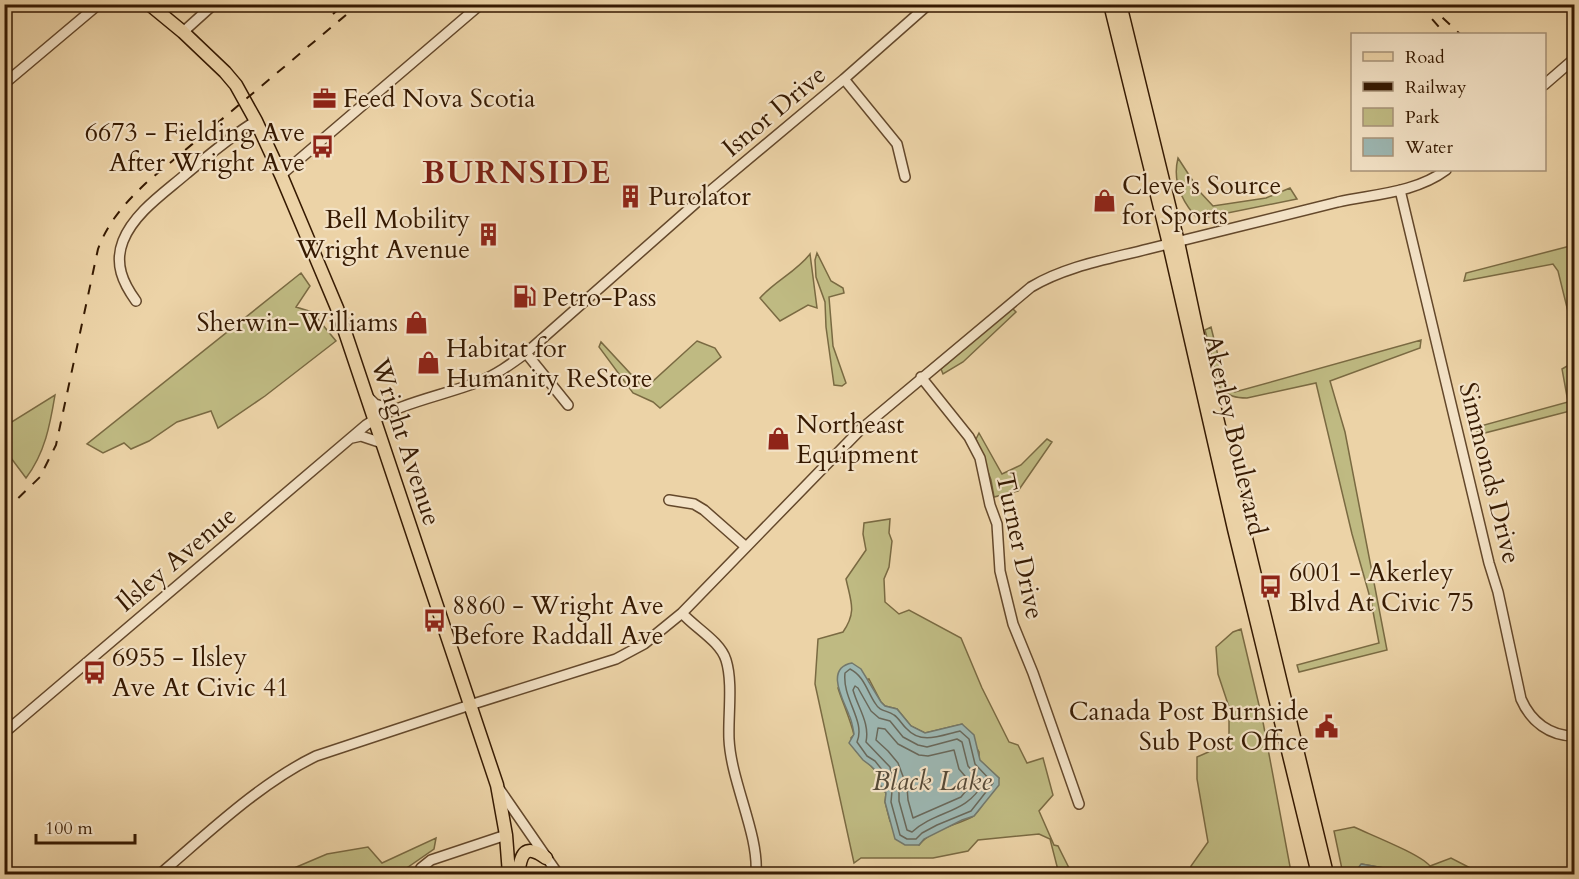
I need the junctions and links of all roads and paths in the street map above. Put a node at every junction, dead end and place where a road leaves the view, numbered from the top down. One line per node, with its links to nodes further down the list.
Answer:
1 (99, 4): 11 (street)
2 (149, 4): 8 (main road, Wright Avenue)
3 (214, 4): 8 (street)
4 (481, 4): 15 (street)
5 (929, 4): 10 (street, Isnor Drive)
6 (1110, 4): 18 (main road, Akerley Boulevard)
7 (1120, 4): 18 (main road, Akerley Boulevard)
8 (183, 32): 13 (main road, Wright Avenue)
9 (1575, 59): 12 (street)
10 (844, 79): 16 (street); 20 (street, Isnor Drive)
11 (4, 84)
12 (1546, 84)
13 (256, 121): 15 (main road, Wright Avenue); 19 (street)
14 (1444, 171): 17 (street)
15 (281, 175): 22 (main road, Wright Avenue)
16 (905, 177)
17 (1400, 190): 18 (street); 33 (street, Simmonds Drive)
18 (1174, 243): 21 (street); 44 (main road, Akerley Boulevard); 45 (main road, Akerley Boulevard)
19 (136, 301)
20 (526, 353): 23 (street); 24 (street, Isnor Drive)
21 (921, 377): 29 (street); 35 (street, Turner Drive)
22 (368, 397): 24 (street); 25 (main road, Wright Avenue)
23 (568, 405)
24 (396, 410): 25 (street, Isnor Drive)
25 (375, 419): 26 (street, Ilsley Avenue); 27 (main road, Wright Avenue)
26 (350, 439): 27 (street); 32 (street, Ilsley Avenue)
27 (382, 443): 31 (main road, Wright Avenue)
28 (669, 500): 29 (street)
29 (746, 547): 30 (street)
30 (682, 613): 31 (street); 43 (street)
31 (470, 705): 34 (main road, Wright Avenue); 38 (street)
32 (4, 733)
33 (1575, 736)
34 (496, 785): 36 (main road, Wright Avenue); 37 (street)
35 (1079, 804)
36 (506, 835): 39 (street); 40 (main road, Wright Avenue); 41 (main road, Wright Avenue)
37 (546, 858): 41 (main road); 42 (street)
38 (160, 874)
39 (418, 874)
40 (509, 874)
41 (518, 874)
42 (558, 874)
43 (756, 874)
44 (1318, 874)
45 (1327, 874)

